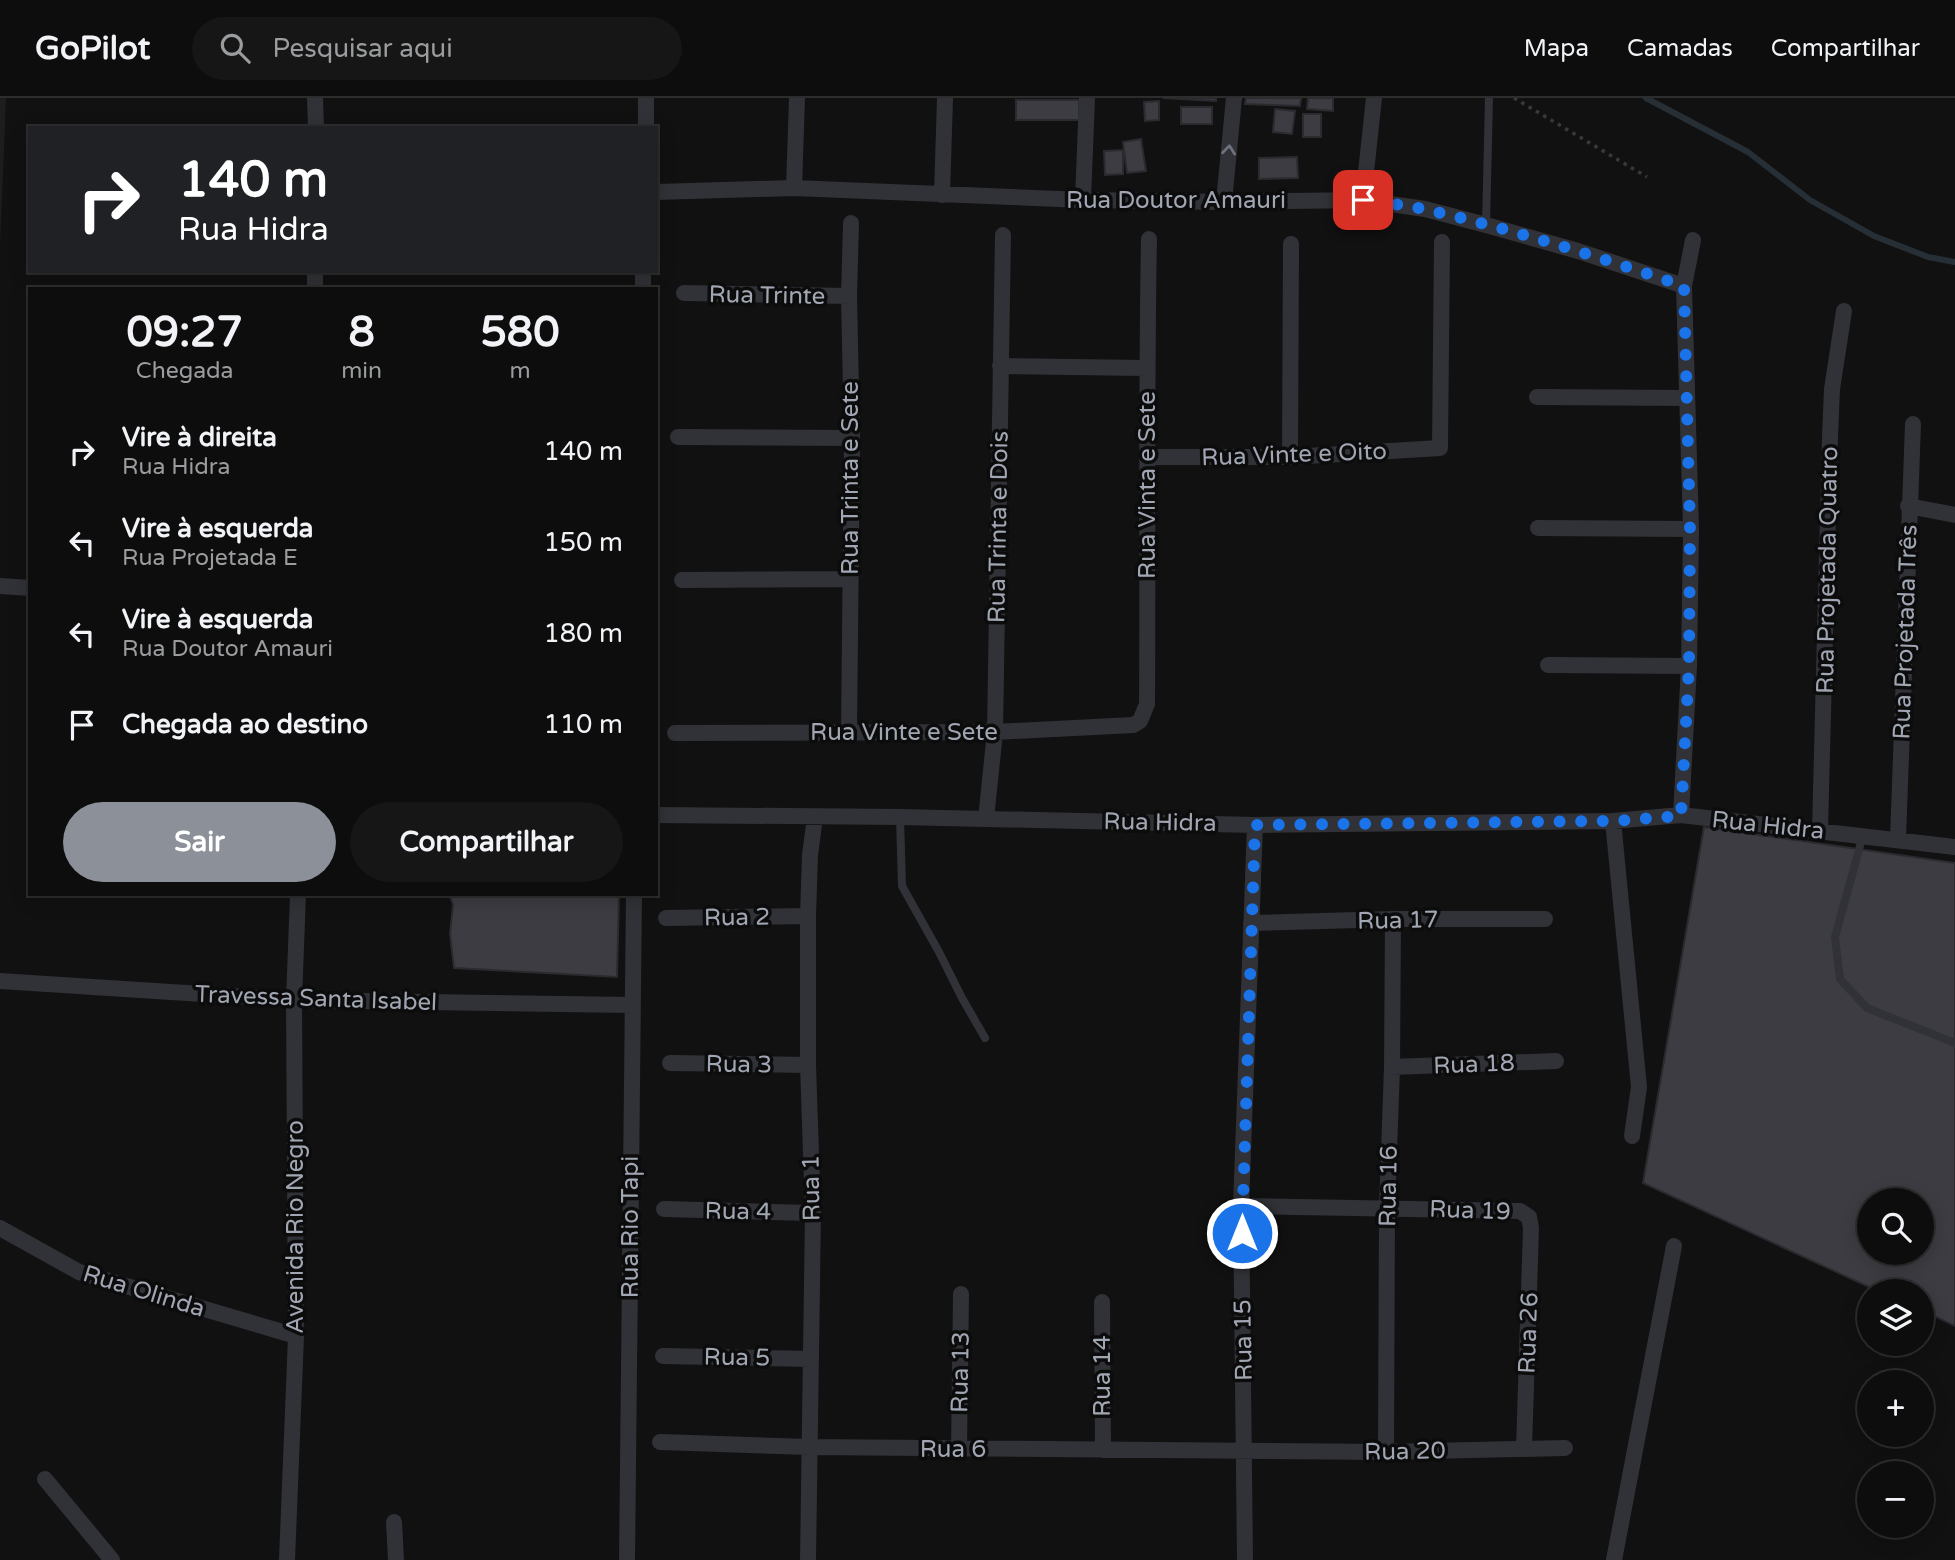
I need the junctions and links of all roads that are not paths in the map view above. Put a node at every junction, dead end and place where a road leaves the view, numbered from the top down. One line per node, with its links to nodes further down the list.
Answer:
1 (315, 98): 9 (street)
2 (646, 98): 10 (street)
3 (797, 98): 11 (street)
4 (944, 98): 13 (street)
5 (1087, 98): 14 (street)
6 (1234, 98): 16 (street, one-way to 6)
7 (1374, 98): 15 (street)
8 (1489, 98): 18 (lane)
9 (316, 126)
10 (646, 126)
11 (794, 188): 12 (street, Rua Doutor Amauri); 13 (street, Rua Doutor Amauri)
12 (658, 192)
13 (942, 195): 14 (street, Rua Doutor Amauri)
14 (1083, 200): 16 (street, Rua Doutor Amauri)
15 (1363, 200): 16 (street, Rua Doutor Amauri); 18 (street, Rua Doutor Amauri)
16 (1224, 202)
17 (851, 223): 26 (street, Rua Trinta e Sete)
18 (1486, 225): 24 (street, Rua Doutor Amauri)
19 (1003, 235): 28 (street, Rua Trinta e Dois)
20 (1149, 239): 29 (street, Rua Vinta e Sete)
21 (1693, 240): 24 (street)
22 (1442, 242): 36 (street, Rua Vinte e Oito)
23 (1291, 244): 36 (street)
24 (1684, 286): 31 (street)
25 (684, 293): 26 (street, Rua Trinte)
26 (849, 296): 34 (street, Rua Trinta e Sete)
27 (1844, 311): 58 (street, Rua Projetada Quatro)
28 (1000, 366): 29 (street); 48 (street, Rua Trinta e Dois)
29 (1146, 368): 35 (street, Rua Vinta e Sete)
30 (1537, 397): 31 (street)
31 (1687, 398): 40 (street)
32 (1913, 424): 37 (street, Rua Projetada Três)
33 (678, 438): 34 (street)
34 (852, 438): 41 (street, Rua Trinta e Sete)
35 (1148, 457): 36 (street, Rua Vinte e Oito); 47 (street, Rua Vinta e Sete)
36 (1290, 457)
37 (1909, 506): 38 (street); 60 (street, Rua Projetada Três)
38 (1955, 515)
39 (1538, 528): 40 (street)
40 (1690, 529): 46 (street)
41 (850, 579): 42 (street); 50 (street, Rua Trinta e Sete)
42 (682, 580)
43 (0, 586): 44 (street)
44 (28, 588)
45 (1548, 665): 46 (street)
46 (1689, 666): 52 (street)
47 (1133, 725): 48 (street, Rua Vinte e Sete)
48 (995, 732): 50 (street, Rua Vinte e Sete); 55 (street, Rua Trinta e Dois)
49 (674, 733): 50 (street, Rua Vinte e Sete)
50 (849, 733)
51 (658, 815): 53 (street, Rua Hidra)
52 (1681, 816): 56 (street, Rua Hidra); 58 (street, Rua Hidra)
53 (816, 817): 54 (street, Rua Hidra); 64 (street, Rua 1)
54 (900, 817): 55 (street, Rua Hidra); 72 (lane)
55 (986, 819): 57 (street, Rua Hidra)
56 (1613, 821): 57 (street, Rua Hidra); 78 (street)
57 (1255, 825): 68 (street, Rua 15)
58 (1820, 831): 59 (street, Rua Hidra)
59 (1863, 835): 60 (street, Rua Hidra); 73 (lane)
60 (1898, 839): 61 (street, Rua Hidra)
61 (1955, 847)
62 (298, 896): 70 (street, Avenida Rio Negro)
63 (634, 896): 71 (street, Rua Rio Tapi)
64 (808, 916): 65 (street, Rua 2); 76 (street, Rua 1)
65 (666, 918)
66 (1393, 919): 67 (street, Rua 17); 68 (street, Rua 17); 77 (street, Rua 16)
67 (1545, 919)
68 (1251, 923): 79 (street, Rua 15)
69 (0, 981): 70 (street, Travessa Santa Isabel)
70 (294, 1000): 71 (street, Travessa Santa Isabel); 88 (street, Avenida Rio Negro)
71 (632, 1005): 104 (street, Rua Rio Tapi)
72 (985, 1038)
73 (1955, 1043)
74 (1556, 1061): 77 (street, Rua 18)
75 (670, 1063): 76 (street, Rua 3)
76 (808, 1065): 82 (street, Rua 1)
77 (1392, 1068): 80 (street, Rua 16)
78 (1632, 1136)
79 (1241, 1206): 80 (street, Rua 19); 97 (street, Rua 15)
80 (1387, 1208): 83 (street, Rua 19); 98 (street, Rua 16)
81 (664, 1209): 82 (street, Rua 4)
82 (813, 1213): 90 (street, Rua 1)
83 (1529, 1217): 95 (street, Rua 26)
84 (0, 1228): 88 (street, Rua Olinda)
85 (1674, 1246): 107 (street)
86 (961, 1294): 94 (street, Rua 13)
87 (1102, 1302): 96 (street, Rua 14)
88 (296, 1336): 102 (street, Avenida Rio Negro)
89 (663, 1356): 90 (street, Rua 5)
90 (811, 1359): 92 (street, Rua 1)
91 (660, 1442): 92 (street, Rua 6)
92 (810, 1447): 94 (street, Rua 6); 105 (street, Rua 1)
93 (1565, 1448): 95 (street, Rua 20)
94 (959, 1449): 96 (street, Rua 6)
95 (1524, 1449): 98 (street, Rua 20)
96 (1103, 1450): 97 (street, Rua 6)
97 (1245, 1451): 98 (street, Rua 20); 106 (street, Rua 15)
98 (1386, 1452)
99 (45, 1479): 101 (street)
100 (394, 1522): 103 (street)
101 (112, 1560)
102 (287, 1560)
103 (396, 1560)
104 (627, 1560)
105 (808, 1560)
106 (1245, 1560)
107 (1614, 1560)

